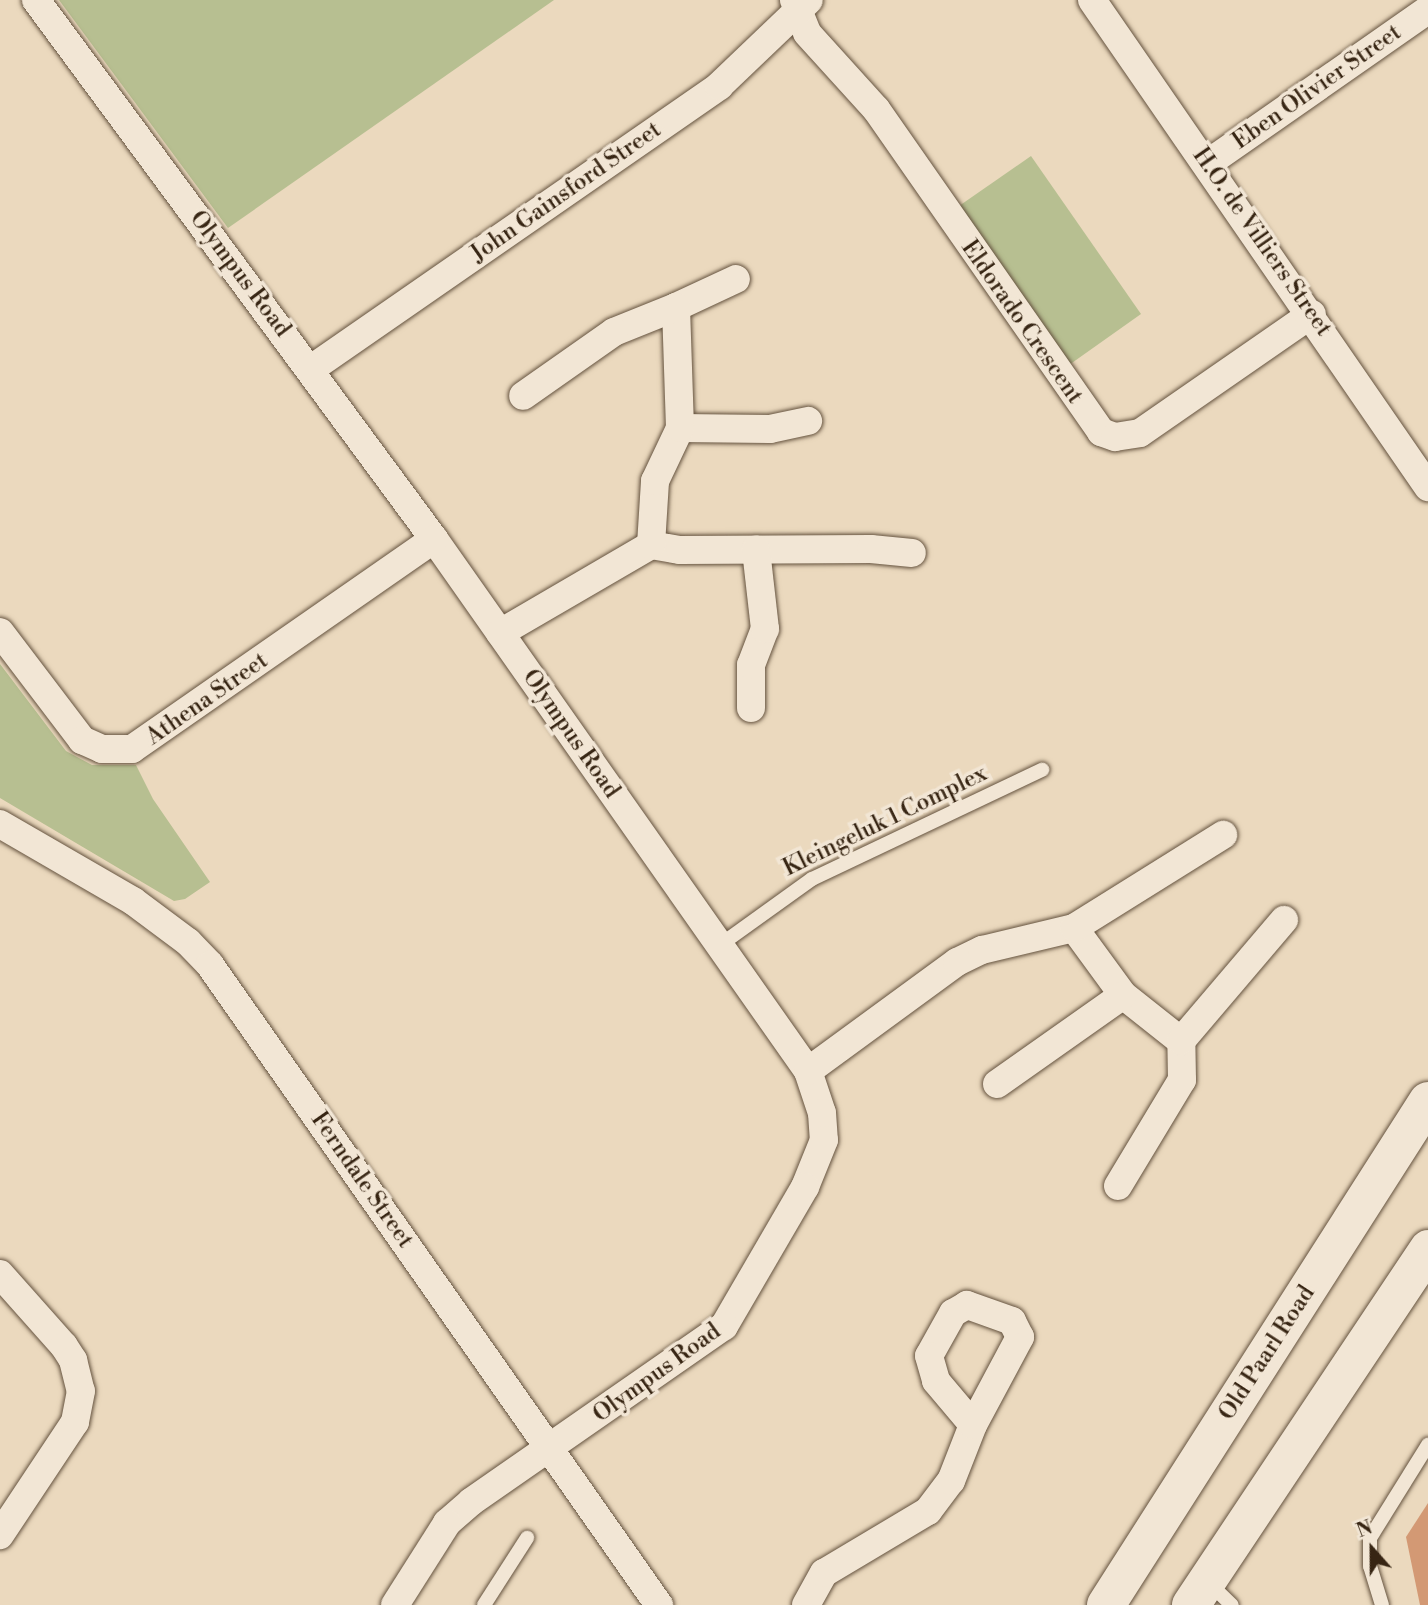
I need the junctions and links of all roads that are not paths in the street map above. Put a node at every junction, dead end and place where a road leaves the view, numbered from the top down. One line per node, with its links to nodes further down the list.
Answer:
1 (36, 0): 9 (street, Olympus Road)
2 (1092, 0): 5 (street, H.O. de Villiers Street)
3 (801, 3): 8 (street, Eldorado Crescent); 9 (street, John Gainsford Street)
4 (1428, 10): 5 (street, Eben Olivier Street)
5 (1207, 164): 8 (street, H.O. de Villiers Street)
6 (736, 279): 7 (street)
7 (676, 307): 10 (street); 12 (street)
8 (1312, 314): 13 (street, H.O. de Villiers Street)
9 (311, 369): 14 (street, Olympus Road)
10 (523, 396)
11 (808, 421): 12 (street)
12 (680, 428): 15 (street)
13 (1428, 487)
14 (434, 539): 18 (street, Athena Street); 19 (street, Olympus Road)
15 (651, 545): 16 (street); 19 (street)
16 (756, 550): 17 (street); 20 (street)
17 (912, 554)
18 (0, 632)
19 (500, 633): 26 (street, Olympus Road)
20 (751, 708)
21 (1042, 770): 26 (lane, Kleingeluk 1 Complex)
22 (0, 824): 37 (street, Ferndale Street)
23 (1223, 835): 25 (street)
24 (1283, 920): 28 (street)
25 (1074, 928): 27 (street); 29 (street)
26 (720, 945): 29 (street, Olympus Road)
27 (1122, 995): 28 (street); 30 (street)
28 (1181, 1041): 32 (street)
29 (808, 1071): 37 (street, Olympus Road)
30 (997, 1084)
31 (1428, 1101): 45 (main road, Old Paarl Road)
32 (1118, 1186)
33 (1428, 1249): 40 (main road)
34 (0, 1274): 38 (street)
35 (973, 1426): 44 (street)
36 (1428, 1445): 46 (lane)
37 (549, 1448): 41 (street, Olympus Road); 43 (street, Ferndale Street)
38 (0, 1535)
39 (527, 1538): 42 (lane)
40 (1210, 1597)
41 (395, 1605)
42 (484, 1605)
43 (659, 1605)
44 (806, 1605)
45 (1106, 1605)
46 (1382, 1605)

